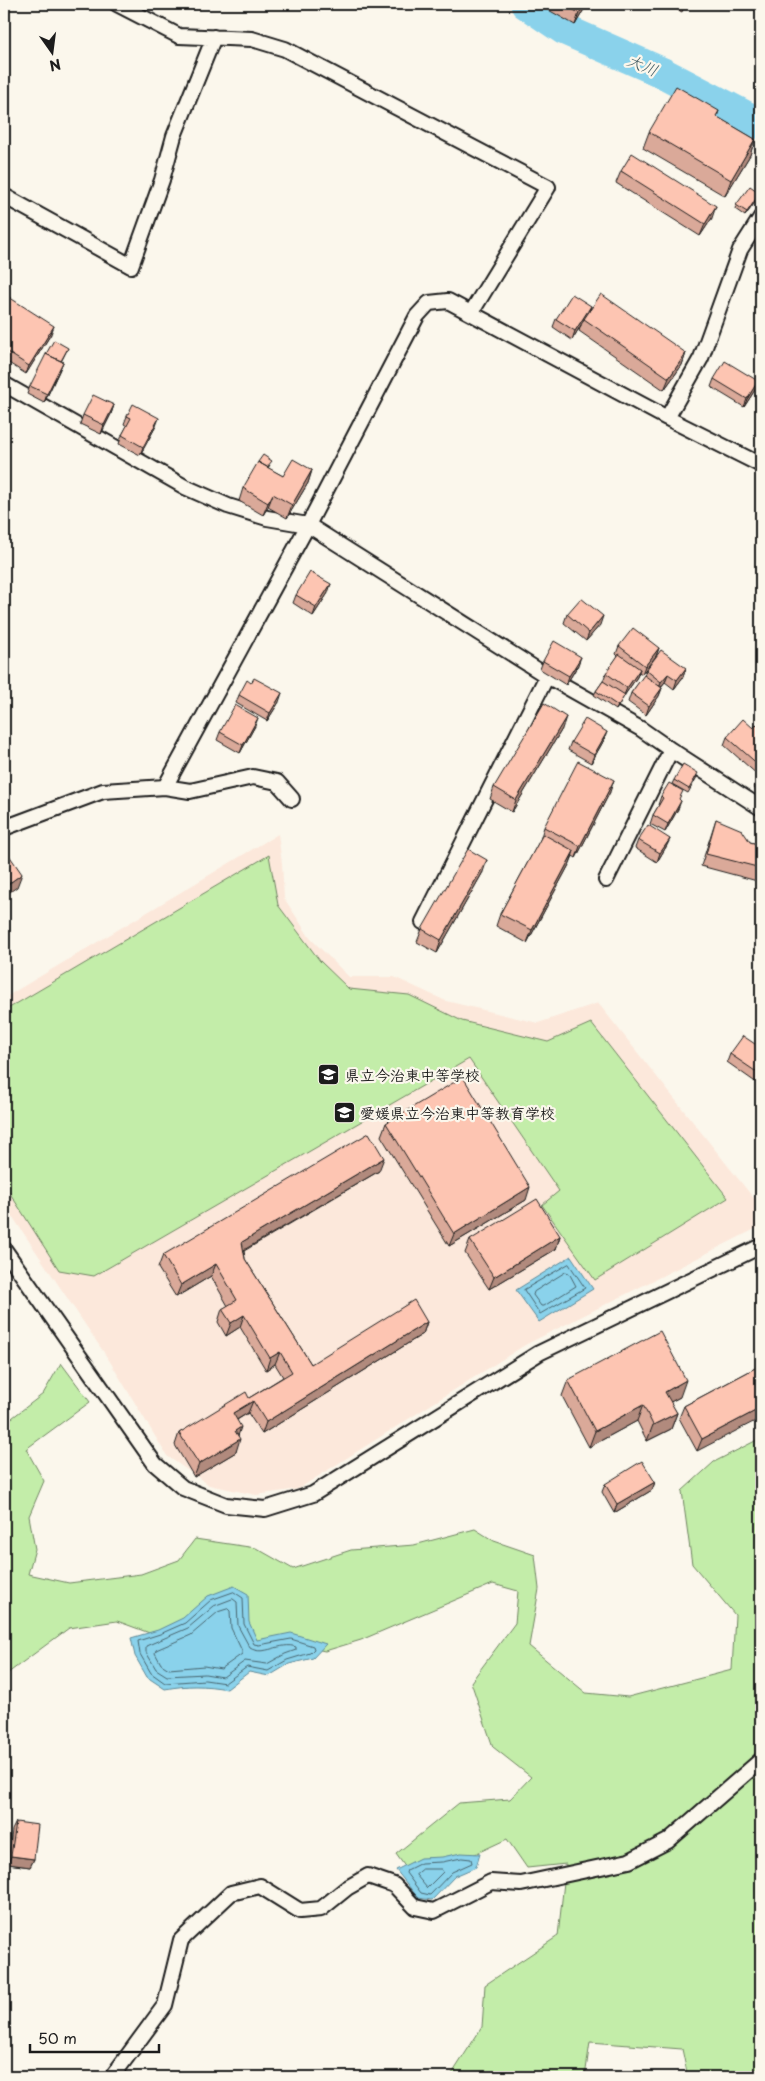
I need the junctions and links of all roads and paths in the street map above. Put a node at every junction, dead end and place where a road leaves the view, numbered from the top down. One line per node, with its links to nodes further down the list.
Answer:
1 (117, 4): 2 (street)
2 (214, 37): 3 (street); 5 (street)
3 (4, 196)
4 (761, 217): 7 (street)
5 (471, 313): 7 (street); 9 (street)
6 (4, 384): 9 (street)
7 (668, 418): 8 (street)
8 (761, 465)
9 (308, 526): 10 (street); 12 (street)
10 (546, 676): 11 (street); 17 (street)
11 (671, 750): 14 (street); 16 (street)
12 (165, 786): 13 (street); 15 (street)
13 (292, 799)
14 (761, 808)
15 (4, 828)
16 (606, 880)
17 (423, 922)
18 (761, 1246): 19 (street)
19 (4, 1249)
20 (761, 1760): 21 (street)
21 (112, 2077)

